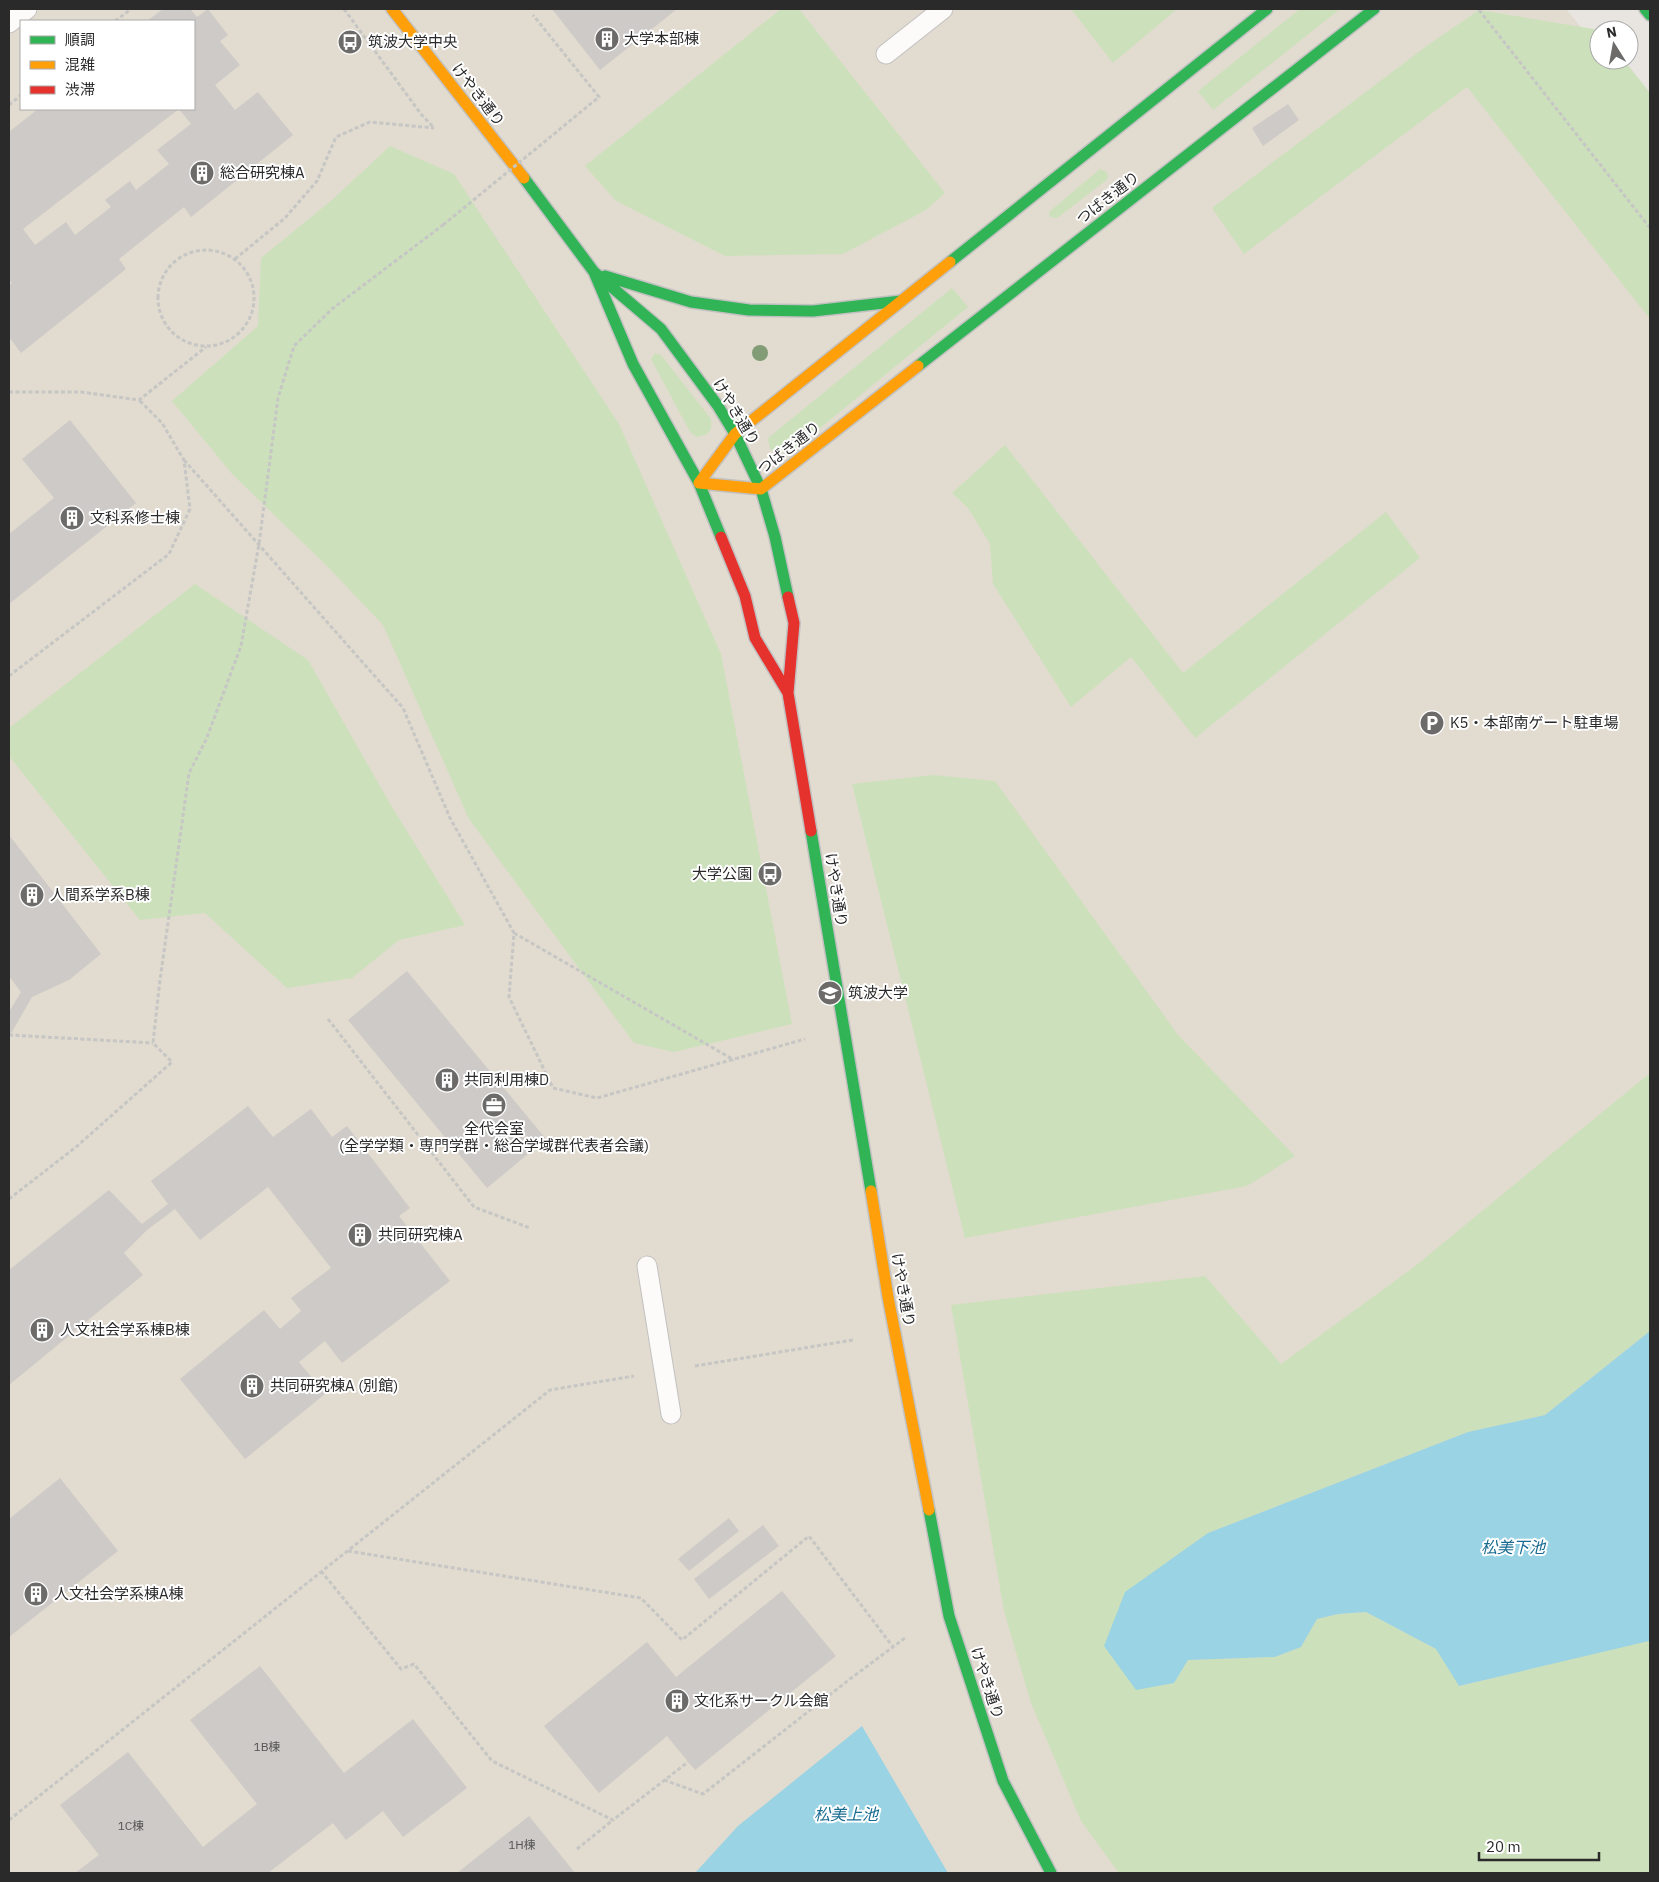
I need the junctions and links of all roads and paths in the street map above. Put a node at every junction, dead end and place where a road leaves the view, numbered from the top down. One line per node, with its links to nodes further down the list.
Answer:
1 (27, 9): 13 (lane)
2 (131, 9): 12 (path)
3 (344, 9): 18 (path)
4 (392, 9): 19 (street, けやき通り)
5 (943, 9): 14 (lane)
6 (1267, 9): 20 (street)
7 (1374, 9): 27 (street, つばき通り)
8 (1645, 9): 11 (street)
9 (1478, 10): 17 (path)
10 (533, 15): 28 (path, bridge)
11 (1650, 15)
12 (116, 20)
13 (9, 24)
14 (886, 54)
15 (20, 96): 16 (path)
16 (9, 104)
17 (1650, 228)
18 (235, 259): 21 (path); 21 (path)
19 (594, 272): 20 (street); 24 (street, けやき通り); 26 (street, けやき通り)
20 (901, 301): 24 (street)
21 (206, 346): 23 (path)
22 (9, 392): 23 (path)
23 (139, 400): 25 (path)
24 (736, 434): 26 (street); 27 (street, けやき通り)
25 (184, 460): 28 (path); 29 (path)
26 (699, 483): 27 (street, つばき通り); 30 (street, けやき通り)
27 (760, 489): 30 (street, けやき通り)
28 (259, 544): 31 (path); 35 (path)
29 (9, 676)
30 (788, 694): 52 (street, けやき通り)
31 (514, 933): 36 (path); 36 (path)
32 (328, 1019): 38 (path)
33 (9, 1034): 35 (path)
34 (805, 1039): 36 (path)
35 (153, 1043): 37 (path)
36 (734, 1060)
37 (9, 1199)
38 (530, 1228)
39 (647, 1266): 41 (lane)
40 (853, 1340): 41 (path)
41 (664, 1371): 42 (lane); 43 (path)
42 (671, 1414)
43 (348, 1551): 44 (path); 46 (path)
44 (321, 1571): 49 (path); 50 (path)
45 (905, 1638): 46 (path)
46 (893, 1648): 48 (path)
47 (688, 1762): 48 (path)
48 (664, 1780): 50 (path)
49 (9, 1820)
50 (613, 1820): 51 (path)
51 (577, 1849)
52 (1051, 1873)

